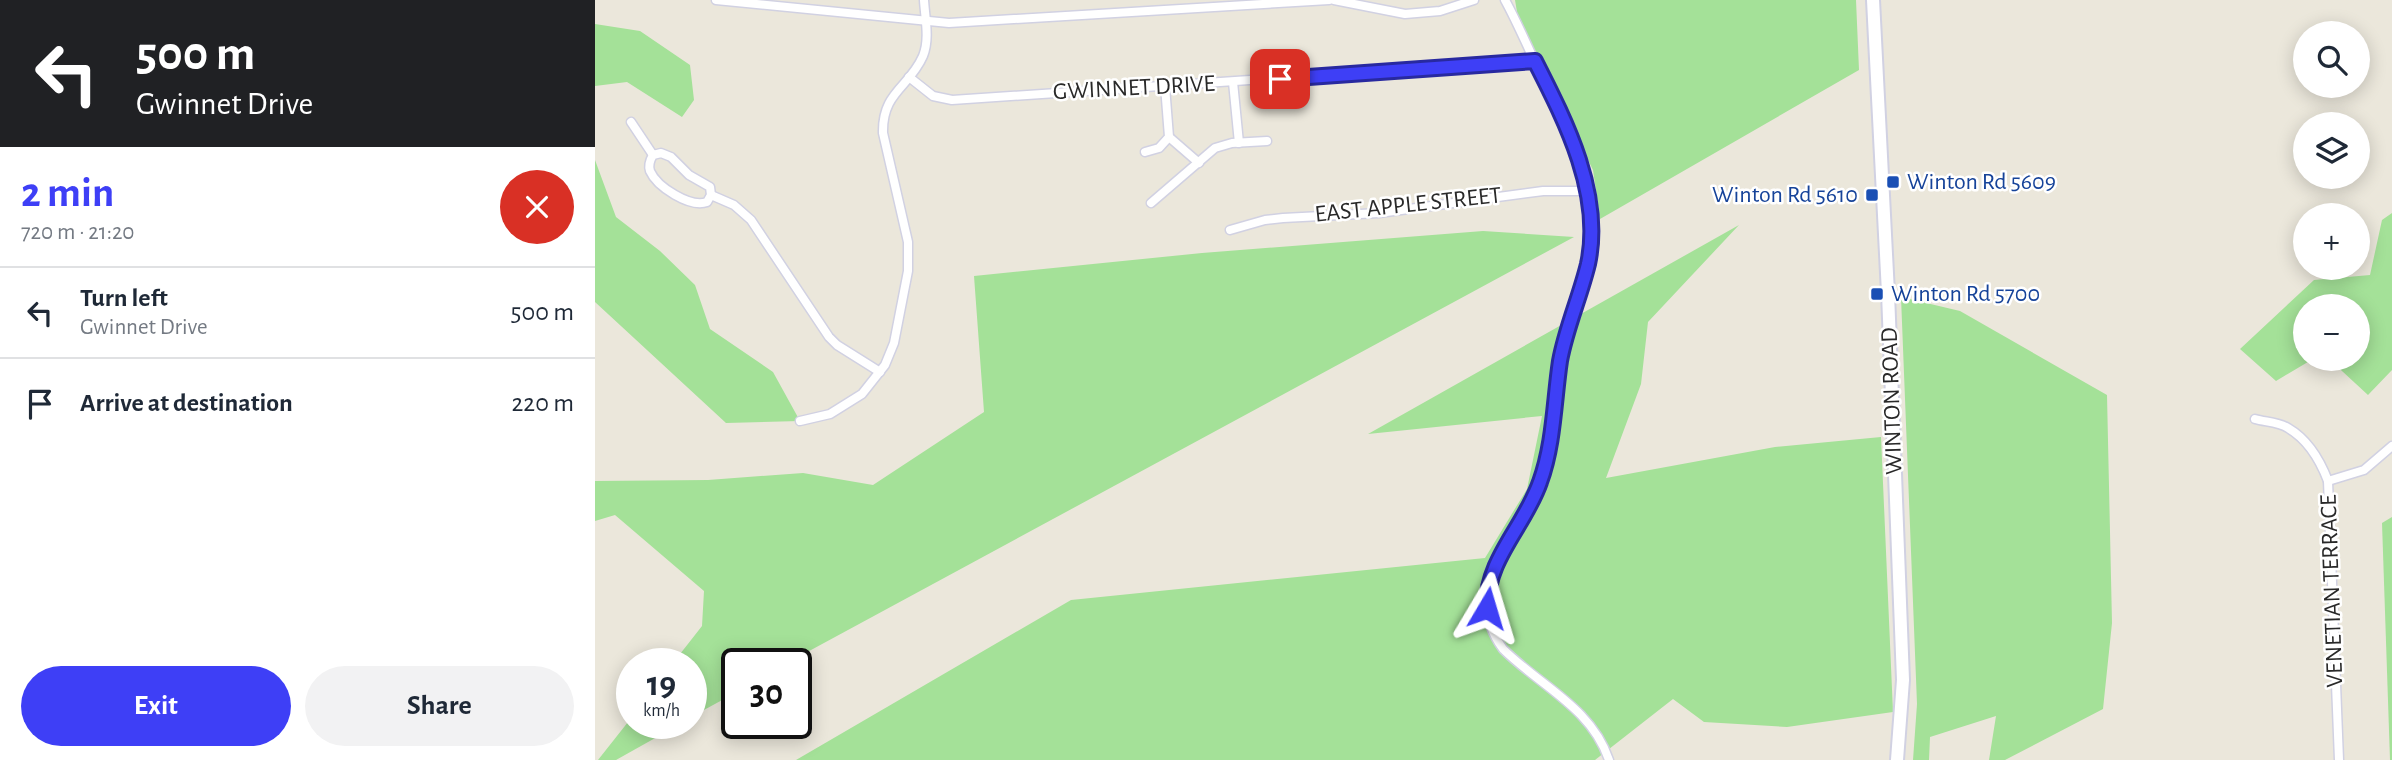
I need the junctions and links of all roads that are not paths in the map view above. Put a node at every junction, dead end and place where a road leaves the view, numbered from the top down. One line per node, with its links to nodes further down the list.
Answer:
1 (716, 0): 9 (street)
2 (818, 0): 9 (street)
3 (924, 0): 10 (street)
4 (1332, 0): 5 (street); 8 (street)
5 (1474, 0)
6 (1505, 0): 11 (street)
7 (1873, 0): 32 (main road, WINTON ROAD)
8 (1188, 4): 10 (street)
9 (817, 10): 10 (street)
10 (926, 21): 12 (street)
11 (1535, 61): 13 (street, GWINNET DRIVE); 22 (street)
12 (909, 77): 14 (street, GWINNET DRIVE); 26 (street)
13 (1233, 82): 14 (street, GWINNET DRIVE); 18 (street)
14 (1165, 86): 16 (street)
15 (631, 122): 20 (street)
16 (1169, 136): 19 (street); 21 (street)
17 (1267, 141): 18 (street)
18 (1239, 143): 21 (street)
19 (1145, 152)
20 (653, 155): 23 (street); 23 (street)
21 (1199, 163): 24 (street)
22 (1587, 191): 25 (street, EAST APPLE STREET); 31 (street)
23 (711, 195): 26 (street)
24 (1151, 203)
25 (1230, 230)
26 (880, 372): 28 (street)
27 (2255, 419): 30 (street, VENETIAN TERRACE)
28 (800, 421)
29 (2392, 446): 30 (street)
30 (2328, 481): 33 (street, VENETIAN TERRACE)
31 (1609, 760)
32 (1897, 760)
33 (2339, 760)

